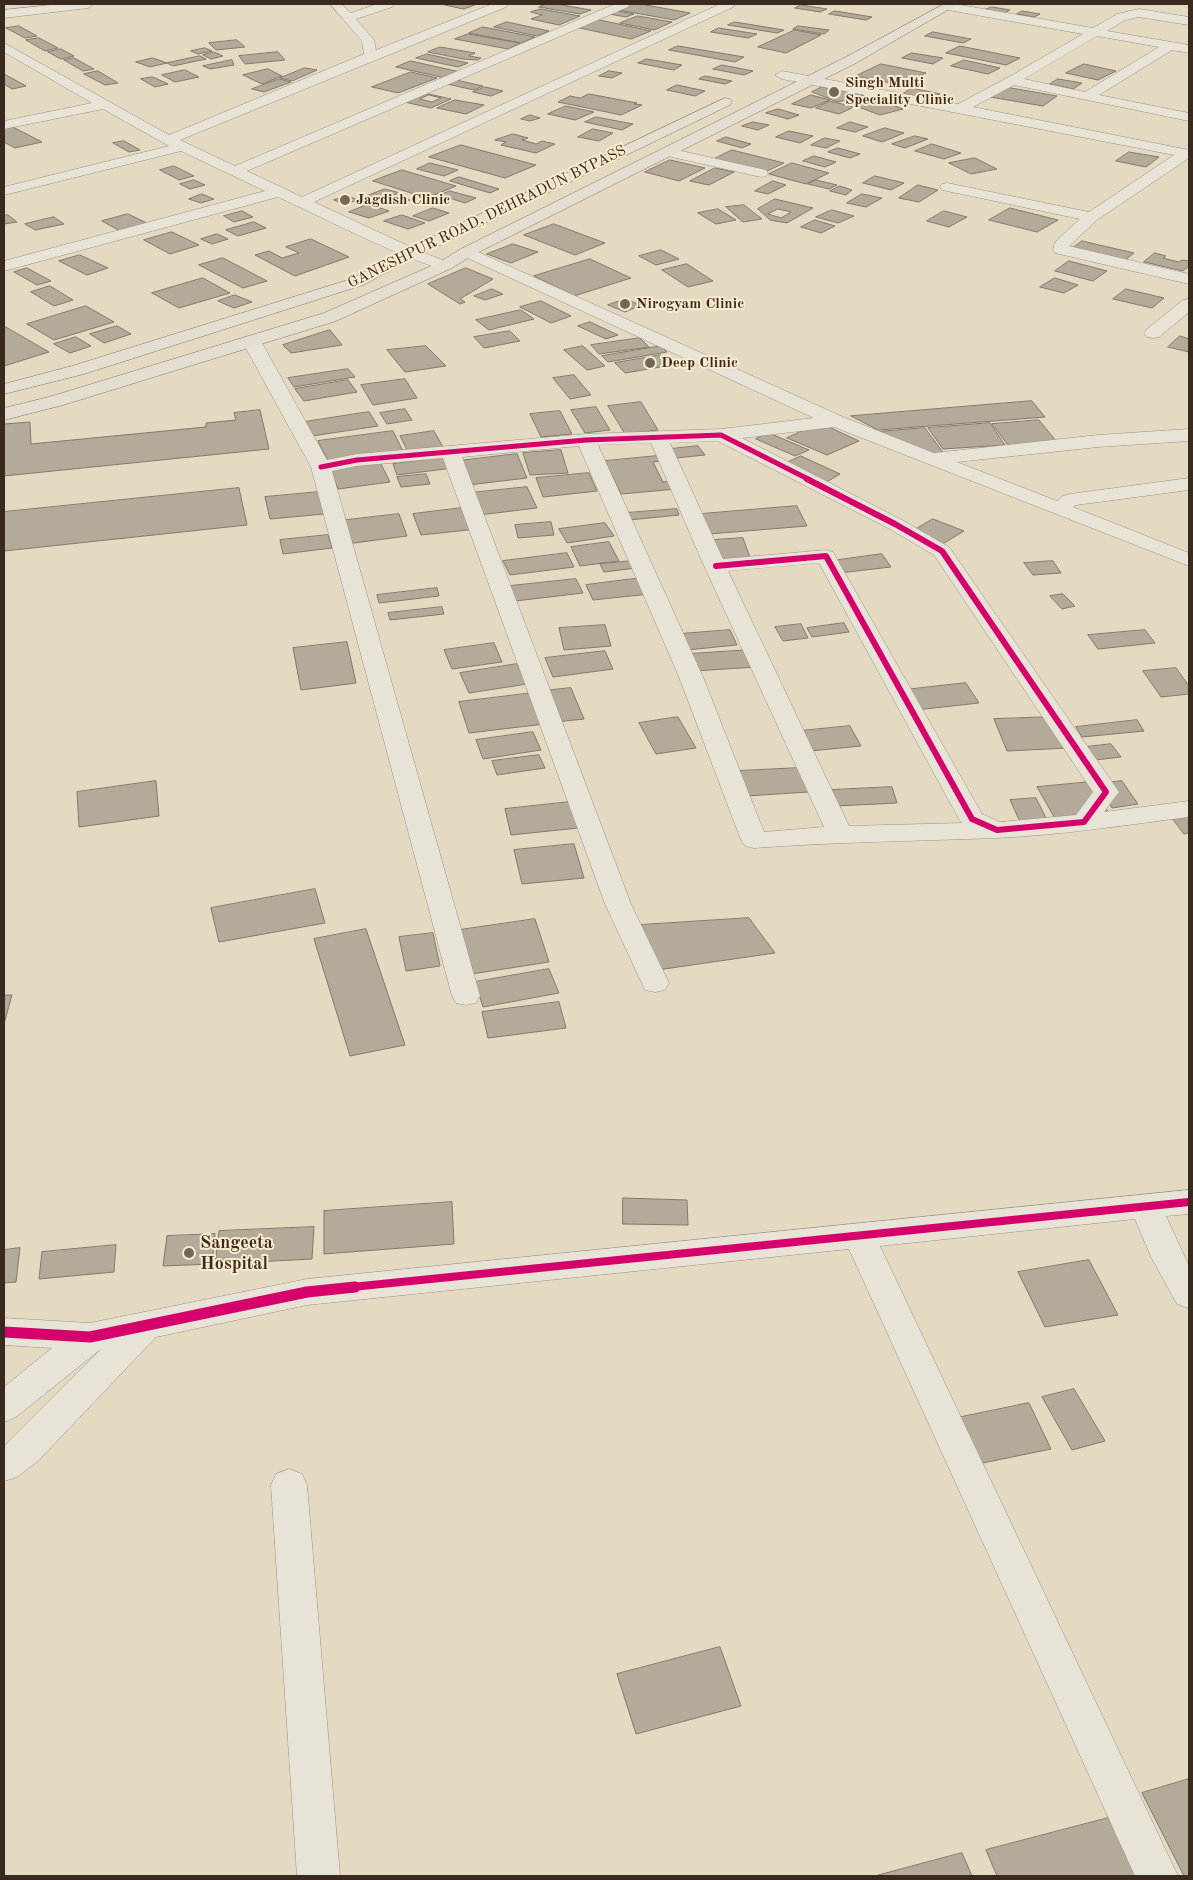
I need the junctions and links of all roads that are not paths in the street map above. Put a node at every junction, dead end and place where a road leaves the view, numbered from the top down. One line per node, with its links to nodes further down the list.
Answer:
1 (88, 4): 9 (street)
2 (336, 4): 11 (street)
3 (388, 4): 11 (street)
4 (502, 4): 17 (street)
5 (624, 4): 35 (street)
6 (729, 4): 40 (street)
7 (950, 5): 13 (street); 22 (main road)
8 (1180, 8): 10 (street)
9 (4, 14)
10 (1146, 14): 12 (street); 13 (street)
11 (348, 18): 17 (street)
12 (1189, 21)
13 (1092, 33): 15 (street); 23 (street)
14 (4, 47): 18 (street)
15 (1168, 47): 16 (street); 25 (street)
16 (1189, 50)
17 (371, 56): 30 (street)
18 (26, 59): 19 (street); 26 (street)
19 (4, 64)
20 (804, 64): 21 (main road)
21 (777, 77): 22 (street)
22 (810, 81): 27 (street); 33 (main road)
23 (1012, 81): 25 (street); 27 (street)
24 (738, 96): 43 (main road, GANESHPUR ROAD, DEHRADUN BYPASS)
25 (1088, 96): 28 (street)
26 (105, 104): 29 (street); 30 (street)
27 (960, 108): 31 (street)
28 (1188, 116): 31 (street)
29 (4, 125)
30 (168, 140): 32 (street)
31 (1147, 146): 34 (street)
32 (182, 147): 35 (street); 38 (street)
33 (668, 152): 36 (street); 42 (main road)
34 (1188, 154): 41 (street)
35 (235, 171): 39 (street)
36 (761, 173)
37 (947, 187): 41 (street)
38 (4, 191)
39 (278, 192): 40 (street); 44 (street)
40 (302, 203): 43 (street)
41 (1092, 217): 46 (street)
42 (467, 252): 45 (main road); 52 (street)
43 (411, 253): 45 (street); 50 (main road, GANESHPUR ROAD, DEHRADUN BYPASS)
44 (4, 266)
45 (444, 266): 49 (main road)
46 (1189, 279)
47 (1189, 304): 48 (street)
48 (1153, 333)
49 (251, 341): 51 (main road); 59 (street)
50 (4, 389)
51 (4, 414)
52 (836, 421): 53 (street); 58 (street)
53 (721, 435): 55 (street); 65 (street)
54 (1189, 435): 58 (street)
55 (658, 437): 56 (street); 63 (street)
56 (586, 440): 57 (street); 67 (street)
57 (451, 453): 59 (street); 68 (street)
58 (932, 459): 61 (street)
59 (321, 467): 69 (street)
60 (1189, 484): 61 (street)
61 (1059, 509): 62 (street)
62 (1189, 560)
63 (716, 566): 66 (street); 67 (street)
64 (1189, 809): 65 (street)
65 (1084, 822): 66 (street)
66 (997, 830): 67 (street)
67 (840, 834)
68 (655, 984)
69 (466, 996)
70 (1189, 1202): 71 (street)
71 (1146, 1206): 72 (street); 73 (street)
72 (858, 1236): 74 (street); 81 (street)
73 (1189, 1295)
74 (146, 1326): 76 (street); 78 (street)
75 (4, 1332): 76 (street)
76 (90, 1338): 77 (street)
77 (4, 1408)
78 (4, 1466)
79 (289, 1484): 80 (street)
80 (319, 1876)
81 (1157, 1876)

